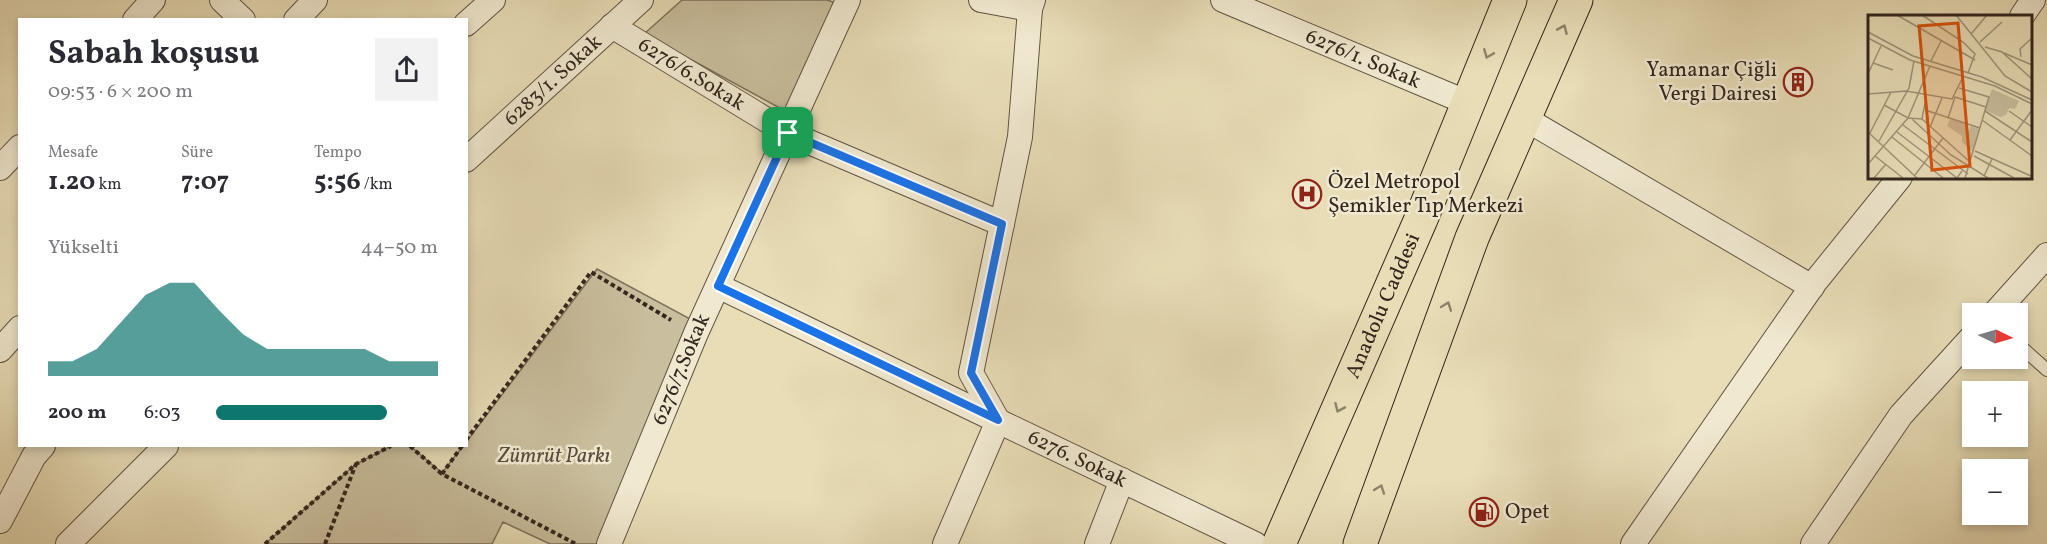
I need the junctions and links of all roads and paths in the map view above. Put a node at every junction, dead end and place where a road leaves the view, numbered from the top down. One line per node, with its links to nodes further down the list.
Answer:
1 (153, 0): 14 (street)
2 (222, 0): 15 (street)
3 (315, 0): 16 (street)
4 (493, 0): 17 (street)
5 (640, 0): 18 (street, 6283/1. Sokak)
6 (848, 0): 21 (street, 6276/7.Sokak)
7 (981, 0): 12 (street)
8 (1223, 0): 19 (street, 6276/1. Sokak)
9 (1510, 0): 19 (highway, Anadolu Caddesi, one-way to 19)
10 (1576, 0): 20 (highway, one-way to 10)
11 (2033, 0): 13 (street)
12 (1032, 5): 26 (street)
13 (2023, 15)
14 (137, 18)
15 (241, 18)
16 (298, 18)
17 (468, 22)
18 (612, 26): 21 (street, 6276/6.Sokak); 23 (street, 6283/1. Sokak)
19 (1468, 103): 56 (highway, Anadolu Caddesi, one-way to 56)
20 (1524, 118): 29 (street); 57 (highway, one-way to 20)
21 (788, 133): 26 (street, 6276/6.Sokak); 28 (street, 6276/7.Sokak)
22 (18, 149): 24 (street)
23 (468, 158)
24 (0, 168)
25 (1899, 178): 29 (street)
26 (1002, 224): 37 (street)
27 (2047, 255): 30 (street)
28 (718, 286): 37 (street, 6276. Sokak); 52 (street, 6276/7.Sokak)
29 (1812, 287): 58 (street)
30 (2004, 303)
31 (673, 321): 38 (path)
32 (18, 330): 34 (street)
33 (1962, 348): 59 (street)
34 (0, 350)
35 (2028, 353): 36 (lane)
36 (2047, 370)
37 (998, 420): 46 (street, 6276. Sokak); 53 (street)
38 (468, 437)
39 (42, 447): 47 (street)
40 (165, 447): 48 (street)
41 (389, 447): 44 (path)
42 (411, 447): 45 (path)
43 (461, 447): 45 (path)
44 (356, 464): 49 (path); 50 (path)
45 (441, 474): 51 (path)
46 (1122, 480): 54 (street); 55 (street, 6276. Sokak)
47 (0, 521)
48 (68, 544)
49 (265, 544)
50 (325, 544)
51 (576, 544)
52 (609, 544)
53 (945, 544)
54 (1097, 544)
55 (1255, 544)
56 (1279, 544)
57 (1360, 544)
58 (1633, 544)
59 (1813, 544)

